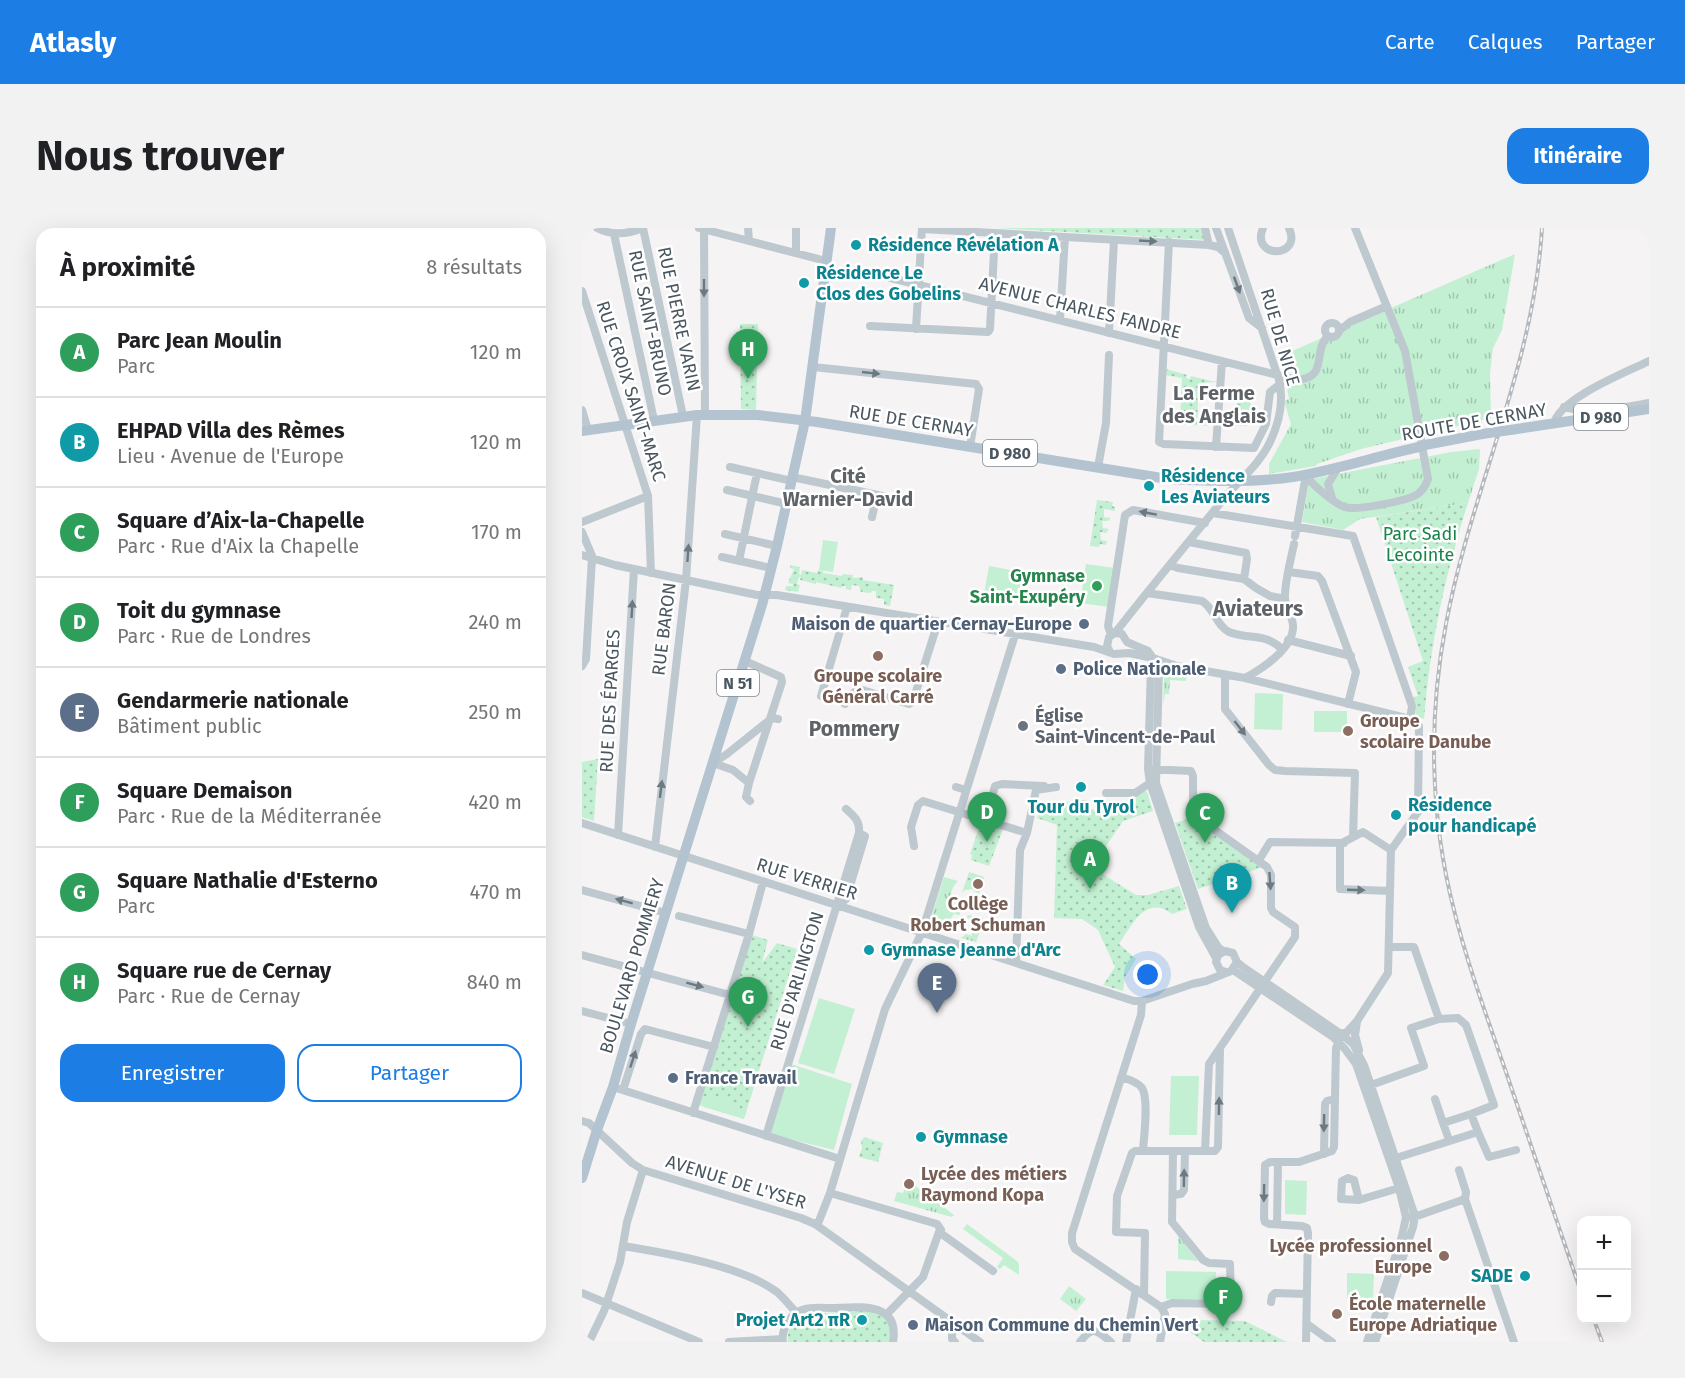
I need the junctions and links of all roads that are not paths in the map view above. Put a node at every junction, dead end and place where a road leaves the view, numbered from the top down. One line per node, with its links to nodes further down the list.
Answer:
1 (597, 228): 15 (street)
2 (643, 228): 15 (street); 45 (street, RUE PIERRE VARIN)
3 (702, 228): 18 (street); 44 (street, RUE BARON, one-way to 44)
4 (748, 228): 18 (street)
5 (796, 228): 21 (street)
6 (831, 228): 23 (main road, N 51)
7 (1205, 228): 20 (street)
8 (1228, 228): 31 (street, RUE DE NICE)
9 (1263, 228): 10 (street)
10 (1289, 228)
11 (1355, 228): 28 (street)
12 (922, 229): 14 (street); 25 (street)
13 (1218, 232): 22 (street)
14 (995, 233): 16 (street); 27 (street)
15 (614, 234): 46 (street, RUE SAINT-BRUNO)
16 (1065, 237): 17 (street); 29 (street)
17 (1114, 240): 19 (street, one-way to 19); 33 (street)
18 (749, 241): 21 (street)
19 (1168, 242): 20 (street); 34 (street)
20 (1209, 245): 22 (street)
21 (796, 253): 23 (street)
22 (1225, 253): 31 (street, one-way to 31)
23 (826, 261): 38 (main road, N 51)
24 (875, 274): 25 (street, AVENUE CHARLES FANDRE)
25 (919, 285): 27 (street, AVENUE CHARLES FANDRE); 32 (street)
26 (582, 291): 48 (street, RUE CROIX SAINT-MARC)
27 (991, 303): 29 (street, AVENUE CHARLES FANDRE); 32 (street)
28 (1387, 306): 39 (street, AVENUE CHARLES FANDRE); 66 (street)
29 (1060, 320): 33 (street, AVENUE CHARLES FANDRE)
30 (870, 326): 32 (street)
31 (1262, 328): 39 (street, RUE DE NICE)
32 (916, 329)
33 (1109, 333): 34 (street, AVENUE CHARLES FANDRE)
34 (1163, 346): 36 (street, AVENUE CHARLES FANDRE); 52 (street)
35 (1109, 355): 54 (street)
36 (1222, 361): 39 (street, AVENUE CHARLES FANDRE); 52 (street)
37 (1649, 361): 41 (street)
38 (813, 367): 47 (main road, N 51); 51 (street, one-way to 51)
39 (1279, 379): 52 (street); 59 (street, RUE DE NICE)
40 (1649, 403): 41 (street, ROUTE DE CERNAY)
41 (1564, 407): 49 (street)
42 (1649, 409): 49 (main road, ROUTE DE CERNAY / D 980)
43 (582, 411): 50 (street)
44 (701, 415): 45 (main road, RUE DE CERNAY / D 980); 47 (main road, RUE DE CERNAY / D 980); 87 (street, RUE BARON, one-way to 44)
45 (683, 416): 46 (main road, RUE DE CERNAY / D 980)
46 (654, 420): 48 (main road, RUE DE CERNAY / D 980)
47 (805, 421): 51 (main road, RUE DE CERNAY / D 980); 58 (main road, BOULEVARD POMMERY / N 51)
48 (625, 424): 50 (main road, RUE DE CERNAY / D 980); 63 (street, RUE CROIX SAINT-MARC)
49 (1554, 424): 55 (main road, ROUTE DE CERNAY / D 980, bridge)
50 (585, 430)
51 (970, 447): 54 (main road, RUE DE CERNAY / D 980)
52 (1216, 447)
53 (730, 467): 56 (street)
54 (1098, 467): 59 (main road, RUE DE CERNAY / D 980)
55 (1338, 468): 57 (main road, ROUTE DE CERNAY / D 980); 66 (street)
56 (757, 473): 58 (street); 61 (street)
57 (1306, 475): 59 (main road, RUE DE CERNAY / D 980); 66 (street); 71 (street)
58 (792, 479): 62 (street); 65 (main road, BOULEVARD POMMERY / N 51)
59 (1240, 482): 67 (street, RUE DE NICE)
60 (727, 490): 61 (street)
61 (752, 495): 65 (street); 74 (street)
62 (877, 495): 64 (street); 68 (street)
63 (648, 496): 69 (street); 85 (street, RUE CROIX SAINT-MARC)
64 (906, 501)
65 (787, 504): 76 (main road, BOULEVARD POMMERY / N 51)
66 (1338, 505)
67 (1213, 513): 70 (street, RUE DE NICE); 71 (street)
68 (873, 518)
69 (582, 522)
70 (1205, 523): 75 (street, RUE DE NICE); 94 (street, one-way to 94)
71 (1297, 526): 84 (street); 110 (street)
72 (582, 532): 79 (street)
73 (724, 534): 74 (street)
74 (743, 538): 76 (street); 80 (street)
75 (1188, 542): 81 (street, RUE DE NICE); 86 (street)
76 (777, 546): 82 (main road, BOULEVARD POMMERY / N 51)
77 (582, 555): 79 (street)
78 (722, 557): 80 (street)
79 (593, 558): 83 (street); 103 (street)
80 (739, 561): 82 (street)
81 (1170, 565): 86 (street); 88 (street, RUE DE NICE)
82 (771, 568): 89 (main road, BOULEVARD POMMERY / N 51)
83 (634, 569): 85 (street); 124 (street, RUE DES ÉPARGES, one-way to 83)
84 (1289, 572): 90 (street); 100 (street)
85 (651, 573): 87 (street)
86 (1244, 579): 90 (street)
87 (686, 580): 89 (street); 128 (street, RUE BARON, one-way to 87)
88 (1147, 593): 94 (street, RUE DE NICE); 97 (street)
89 (765, 595): 91 (street); 102 (main road, BOULEVARD POMMERY / N 51)
90 (1285, 599): 95 (street)
91 (847, 607): 92 (street); 106 (street)
92 (938, 622): 93 (street); 107 (street)
93 (1015, 635): 96 (street); 116 (street)
94 (1116, 637): 96 (street); 98 (street); 99 (street); 101 (street)
95 (1288, 640): 97 (street); 100 (street)
96 (1094, 647): 98 (street)
97 (1282, 649): 105 (street)
98 (1110, 651): 99 (street)
99 (1123, 652): 101 (street)
100 (1351, 656): 108 (street)
101 (1153, 657): 104 (street); 112 (street)
102 (745, 661): 109 (street); 111 (main road, BOULEVARD POMMERY / N 51)
103 (582, 666)
104 (1225, 675): 105 (street); 125 (street, one-way to 125)
105 (1245, 678): 108 (street)
106 (821, 696)
107 (845, 704)
108 (1348, 704): 110 (street)
109 (775, 719): 111 (street); 113 (street)
110 (1410, 719): 129 (street)
111 (713, 763): 113 (street); 130 (main road, BOULEVARD POMMERY / N 51)
112 (1152, 769): 114 (street); 131 (street); 132 (street)
113 (748, 783): 118 (street)
114 (1150, 783): 117 (street); 132 (street)
115 (956, 787): 116 (street)
116 (966, 790): 120 (street)
117 (1107, 794)
118 (750, 801)
119 (846, 809): 136 (street, RUE D'ARLINGTON)
120 (959, 812): 121 (street); 127 (street); 139 (street)
121 (986, 819): 123 (street); 123 (street)
122 (582, 823): 124 (street, RUE VERRIER)
123 (1027, 833): 145 (street)
124 (618, 835): 128 (street, RUE VERRIER)
125 (1353, 837): 126 (street); 129 (street)
126 (1342, 843): 131 (street); 135 (street, one-way to 135)
127 (915, 846)
128 (655, 847): 130 (street, RUE VERRIER)
129 (1391, 850): 135 (street)
130 (683, 856): 133 (street, RUE VERRIER); 137 (main road, BOULEVARD POMMERY / N 51)
131 (1259, 860): 149 (street, one-way to 149)
132 (1183, 871): 142 (street); 144 (street)
133 (763, 882): 136 (street, RUE VERRIER); 140 (street)
134 (582, 890): 137 (street, one-way to 134)
135 (1390, 891): 141 (street)
136 (838, 905): 139 (street, RUE VERRIER); 170 (street, RUE D'ARLINGTON)
137 (666, 913): 147 (main road, BOULEVARD POMMERY / N 51)
138 (679, 916): 140 (street)
139 (922, 932): 145 (street, RUE VERRIER); 178 (street)
140 (749, 934): 150 (street)
141 (1389, 947): 153 (street); 154 (street)
142 (1223, 951): 144 (street); 146 (street)
143 (582, 955): 147 (street)
144 (1216, 962): 146 (street); 148 (street)
145 (1016, 963): 151 (street, RUE VERRIER)
146 (1232, 968): 148 (street); 149 (street)
147 (647, 972): 150 (street, one-way to 150); 155 (main road, BOULEVARD POMMERY / N 51)
148 (1192, 984): 151 (street)
149 (1262, 985): 156 (street); 158 (street)
150 (730, 995): 157 (street)
151 (1142, 1001): 160 (street)
152 (582, 1011): 155 (street)
153 (1439, 1019): 161 (street); 165 (street)
154 (1357, 1021): 156 (street); 159 (street)
155 (631, 1024): 162 (main road, BOULEVARD POMMERY / N 51)
156 (1340, 1038): 159 (street); 179 (street); 183 (street)
157 (714, 1047): 162 (street, one-way to 157); 164 (street)
158 (1220, 1049): 174 (street); 174 (street, one-way to 158)
159 (1364, 1065): 161 (street)
160 (1121, 1077): 172 (street); 195 (street)
161 (1371, 1085): 177 (street)
162 (618, 1089): 164 (street); 168 (main road, BOULEVARD POMMERY / N 51)
163 (1435, 1099): 167 (street)
164 (693, 1113): 170 (street)
165 (1471, 1114): 167 (street); 169 (street)
166 (582, 1121): 168 (street, AVENUE DE L'YSER)
167 (1443, 1123): 171 (street)
168 (597, 1130): 180 (street, AVENUE DE L'YSER); 182 (main road, BOULEVARD POMMERY / N 51)
169 (1478, 1132): 171 (street); 173 (street)
170 (766, 1136): 178 (street)
171 (1449, 1140): 177 (street)
172 (1143, 1150): 175 (street); 195 (street)
173 (1516, 1150)
174 (1205, 1151): 176 (street)
175 (1173, 1152): 176 (street); 185 (street)
176 (1185, 1152): 185 (street, one-way to 176)
177 (1396, 1158): 188 (street)
178 (840, 1159): 184 (street)
179 (1278, 1162): 190 (street); 190 (street, one-way to 190)
180 (643, 1170): 189 (street, AVENUE DE L'YSER); 192 (street)
181 (1459, 1170): 186 (street)
182 (582, 1178)
183 (1399, 1188): 187 (street); 188 (street)
184 (830, 1193): 189 (street); 191 (street)
185 (1173, 1195): 200 (street)
186 (1465, 1199): 188 (street); 220 (street)
187 (1359, 1200)
188 (1411, 1216): 218 (street); 219 (street)
189 (815, 1224): 194 (street, AVENUE DE L'YSER)
190 (1277, 1224): 197 (street)
191 (939, 1232): 193 (street); 194 (street)
192 (623, 1246): 198 (street); 201 (street)
193 (993, 1271)
194 (909, 1290): 202 (street); 203 (street, AVENUE DE L'YSER)
195 (1140, 1292): 200 (street); 214 (street)
196 (582, 1293): 198 (street)
197 (1307, 1294): 199 (street); 204 (street)
198 (607, 1301): 206 (street); 207 (street)
199 (1271, 1302)
200 (1163, 1311): 215 (street)
201 (796, 1312): 202 (street); 205 (street)
202 (886, 1315): 209 (street)
203 (956, 1324): 210 (street); 211 (street, AVENUE DE L'YSER)
204 (1307, 1324): 216 (street); 217 (street)
205 (783, 1340): 208 (street)
206 (589, 1342)
207 (699, 1342)
208 (729, 1342)
209 (893, 1342)
210 (954, 1342)
211 (980, 1342)
212 (1080, 1342): 213 (street)
213 (1111, 1342)
214 (1126, 1342)
215 (1160, 1342)
216 (1306, 1342)
217 (1332, 1342)
218 (1367, 1342)
219 (1375, 1342)
220 (1514, 1342)

